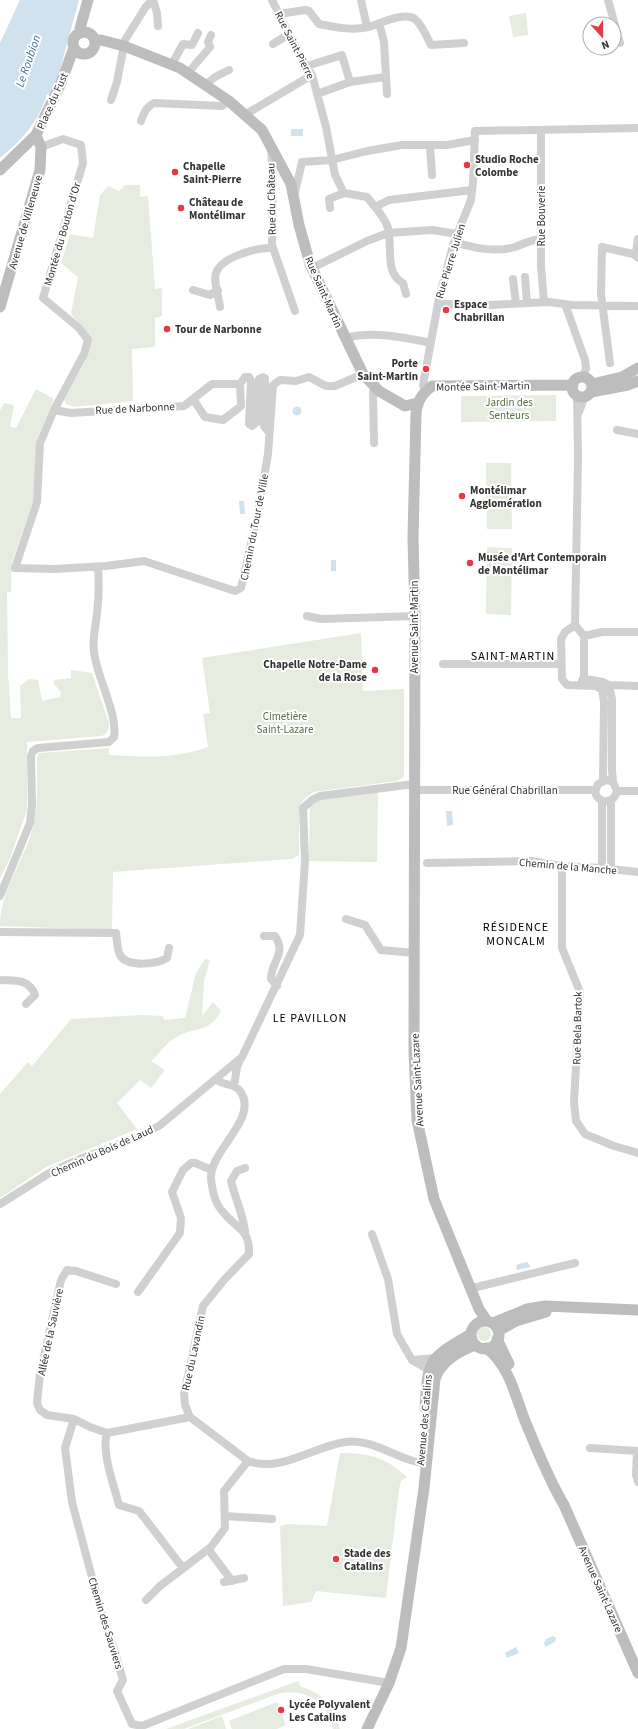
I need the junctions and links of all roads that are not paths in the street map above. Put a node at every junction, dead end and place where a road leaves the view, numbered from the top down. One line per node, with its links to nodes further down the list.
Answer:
1 (88, 0): 11 (main road)
2 (153, 0): 9 (street); 18 (street)
3 (272, 0): 6 (street, Rue Saint-Pierre)
4 (361, 0): 10 (street)
5 (608, 0): 7 (street)
6 (279, 14): 10 (street); 13 (street, Rue Saint-Pierre)
7 (612, 16)
8 (379, 23): 10 (street); 16 (street); 25 (street)
9 (158, 26)
10 (367, 27)
11 (81, 33): 15 (main road); 19 (main road)
12 (198, 33): 20 (street)
13 (289, 34): 17 (street); 21 (street, Rue Saint-Pierre)
14 (211, 35): 23 (street)
15 (95, 41): 18 (main road, Rue Saint-Martin); 19 (main road)
16 (464, 43)
17 (273, 44)
18 (124, 46): 20 (main road, Rue Saint-Martin); 30 (street)
19 (78, 50): 36 (main road, Place du Fust)
20 (172, 64): 23 (main road, Rue Saint-Martin)
21 (307, 66): 24 (street, Rue Saint-Pierre); 26 (street)
22 (229, 70): 27 (street)
23 (188, 73): 27 (main road, Rue Saint-Martin)
24 (312, 75): 28 (street, Rue Saint-Pierre); 32 (street)
25 (385, 78): 26 (street); 29 (street)
26 (350, 82): 28 (street)
27 (205, 85): 31 (main road, Rue Saint-Martin)
28 (317, 94): 41 (street, Rue Saint-Pierre)
29 (387, 94)
30 (110, 100)
31 (229, 101): 32 (main road, Rue Saint-Martin); 33 (street)
32 (246, 114): 38 (main road, Rue Saint-Martin)
33 (141, 121)
34 (638, 128): 35 (street)
35 (540, 130): 37 (street, Rue Pierre Julien); 51 (street, Rue Bouverie)
36 (36, 135): 40 (main road, Avenue de Villeneuve); 42 (main road, Place du Fust)
37 (475, 140): 39 (street); 44 (street, Rue Pierre Julien)
38 (271, 145): 46 (main road, Rue Saint-Martin); 53 (street, Rue du Château)
39 (430, 145): 41 (street); 43 (street)
40 (41, 147): 69 (main road, Avenue de Villeneuve); 84 (street, Montée du Bouton d'Or)
41 (332, 160): 45 (street, Rue Saint-Pierre); 46 (street)
42 (0, 170)
43 (432, 175)
44 (472, 190): 47 (street); 50 (street, Rue Pierre Julien)
45 (344, 193): 47 (street); 48 (street)
46 (293, 196): 55 (main road, Rue Saint-Martin)
47 (375, 207): 49 (street)
48 (330, 208)
49 (388, 233): 50 (street); 55 (street); 60 (street)
50 (456, 238): 51 (street); 62 (street, Rue Pierre Julien)
51 (541, 239): 61 (street, Rue Bouverie)
52 (638, 239): 54 (street)
53 (273, 248): 59 (street, Rue du Château); 70 (street)
54 (636, 256): 67 (street)
55 (312, 268): 71 (main road, Rue Saint-Martin)
56 (525, 276): 63 (street)
57 (513, 279): 64 (street)
58 (193, 290): 59 (street)
59 (218, 290): 66 (street, Rue du Château)
60 (406, 294)
61 (544, 302): 63 (street); 65 (street)
62 (438, 303): 64 (street); 72 (street, Rue Pierre Julien)
63 (527, 303): 64 (street)
64 (516, 304)
65 (565, 304): 67 (street); 79 (street)
66 (220, 306)
67 (603, 306): 68 (street); 73 (street)
68 (638, 306)
69 (0, 307)
70 (295, 311)
71 (345, 338): 72 (street); 75 (main road, Rue Saint-Martin)
72 (431, 343): 80 (street, Rue Pierre Julien)
73 (610, 362)
74 (638, 368): 79 (main road)
75 (363, 374): 78 (main road, Rue Saint-Martin); 87 (street, Chemin du Tour de Ville)
76 (638, 381): 79 (main road)
77 (240, 384): 81 (street, Rue de Narbonne); 81 (street); 87 (street, Rue de Narbonne)
78 (376, 388): 82 (main road, Rue Saint-Martin); 89 (street)
79 (582, 389): 80 (main road, Montée Saint-Martin); 93 (street)
80 (425, 392): 83 (main road)
81 (193, 399): 84 (street, Rue de Narbonne)
82 (398, 402): 83 (main road); 85 (main road)
83 (417, 403): 85 (main road, Avenue Saint-Martin)
84 (54, 410): 90 (street, Chemin du Tour de Ville)
85 (416, 424): 92 (main road, Avenue Saint-Martin)
86 (617, 430): 88 (street)
87 (269, 431): 90 (street, Chemin du Tour de Ville)
88 (638, 434)
89 (374, 443)
90 (98, 567): 116 (street)
91 (307, 616): 92 (street)
92 (415, 616): 104 (main road, Avenue Saint-Martin)
93 (575, 625): 95 (street); 97 (street)
94 (638, 632): 95 (street)
95 (584, 636): 98 (street)
96 (443, 664): 97 (street)
97 (560, 664): 99 (street)
98 (584, 676): 99 (street); 100 (street)
99 (577, 685): 102 (street)
100 (609, 686): 101 (street); 103 (street)
101 (638, 686)
102 (603, 780): 103 (street); 105 (street)
103 (614, 782): 106 (street)
104 (414, 787): 105 (street, Rue Général Chabrillan); 111 (main road, Avenue Saint-Martin); 123 (street, Chemin du Bois de Laud)
105 (595, 790): 108 (street)
106 (618, 791): 107 (street); 109 (street)
107 (638, 791)
108 (602, 801): 109 (street); 113 (street)
109 (611, 801): 114 (street)
110 (426, 863): 112 (street, Chemin de la Manche)
111 (414, 864): 121 (main road, Avenue Saint-Lazare)
112 (562, 866): 113 (street, Chemin de la Manche); 128 (street, Rue Bela Bartok)
113 (602, 868): 114 (street, Chemin de la Manche)
114 (611, 870): 115 (street, Chemin de la Manche)
115 (638, 872)
116 (0, 896)
117 (346, 919): 121 (street)
118 (0, 932): 120 (street)
119 (264, 936): 123 (street)
120 (169, 948)
121 (414, 953): 136 (main road, Avenue Saint-Lazare)
122 (0, 980): 124 (street)
123 (277, 986): 125 (street, Chemin du Bois de Laud)
124 (26, 1004)
125 (242, 1057): 126 (street, Chemin du Bois de Laud); 127 (street)
126 (216, 1079): 127 (street); 131 (street, Chemin du Bois de Laud)
127 (234, 1086): 130 (street)
128 (638, 1153)
129 (245, 1168): 132 (street)
130 (212, 1170): 132 (street); 137 (street)
131 (0, 1204)
132 (245, 1231): 145 (street, Rue du Lavandin)
133 (372, 1234): 142 (street)
134 (575, 1263): 136 (street)
135 (116, 1284): 146 (street, Allée de la Sauvière)
136 (470, 1287): 139 (main road, Avenue Saint-Lazare); 140 (main road, Avenue Saint-Lazare)
137 (138, 1292)
138 (638, 1310): 139 (main road)
139 (494, 1329): 140 (main road); 141 (main road, Avenue des Catalins); 153 (main road, Avenue Saint-Lazare)
140 (472, 1330): 141 (main road, Avenue Saint-Lazare); 143 (main road)
141 (481, 1347): 143 (main road, Avenue des Catalins); 153 (main road, Avenue Saint-Lazare)
142 (412, 1360): 143 (street); 144 (street)
143 (438, 1361): 144 (main road); 151 (main road, Avenue des Catalins)
144 (428, 1370): 151 (main road, Avenue des Catalins)
145 (190, 1417): 147 (street); 150 (street)
146 (74, 1419): 147 (street); 161 (street, Chemin des Sauviers)
147 (107, 1433): 157 (street)
148 (590, 1448): 149 (street)
149 (637, 1451): 152 (street)
150 (248, 1461): 151 (street); 154 (street)
151 (424, 1464): 161 (main road, Avenue des Catalins)
152 (638, 1482)
153 (564, 1505): 160 (main road, Avenue Saint-Lazare)
154 (225, 1516): 155 (street); 156 (street)
155 (272, 1519)
156 (208, 1549): 157 (street); 158 (street)
157 (183, 1568): 159 (street)
158 (244, 1578)
159 (146, 1600)
160 (638, 1673)
161 (389, 1683): 162 (main road, Avenue des Catalins)
162 (367, 1729)

